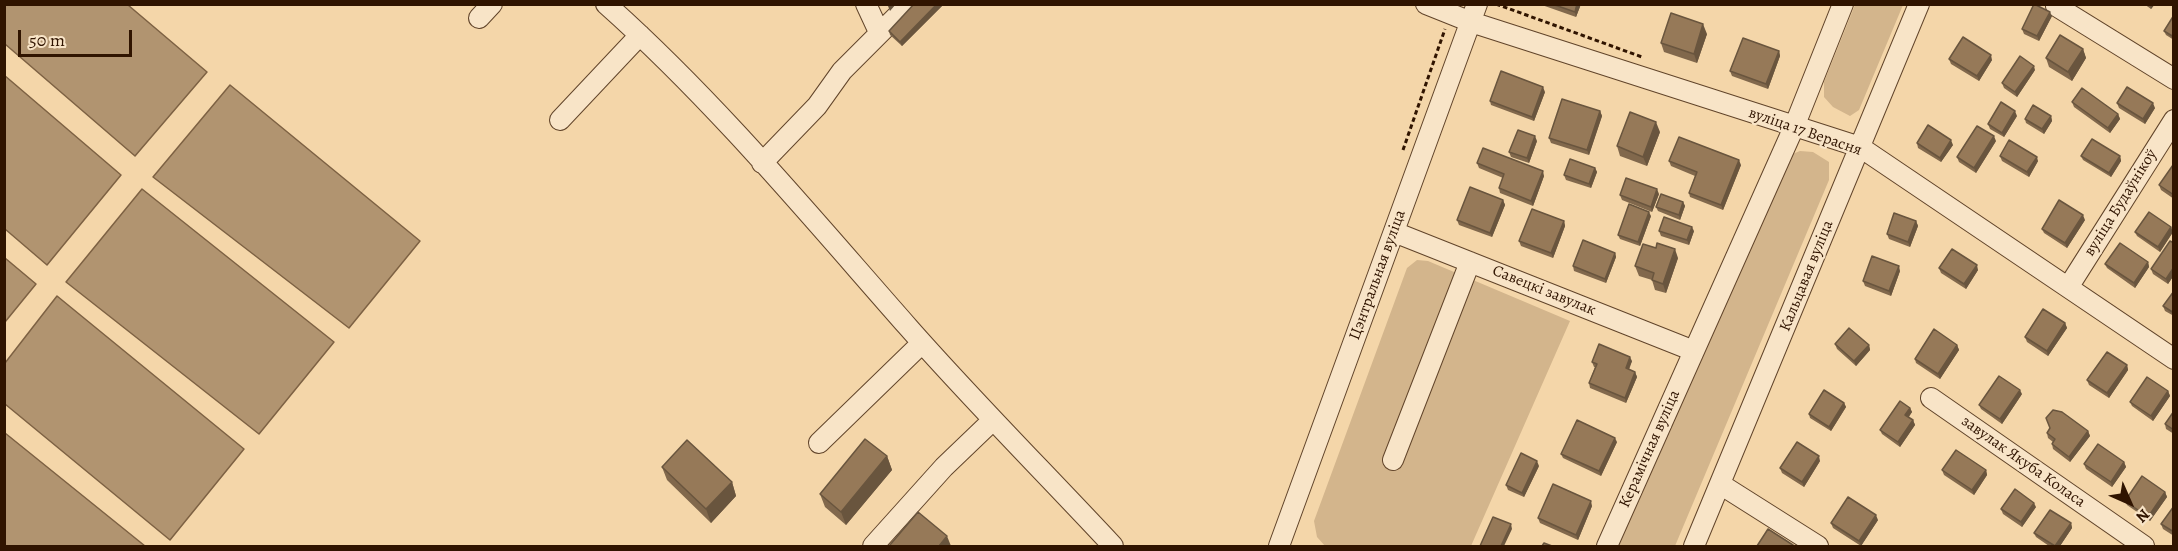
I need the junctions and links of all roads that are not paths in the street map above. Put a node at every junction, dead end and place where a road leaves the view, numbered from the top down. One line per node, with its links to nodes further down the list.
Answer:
1 (606, 4): 10 (street)
2 (866, 4): 9 (street)
3 (909, 4): 9 (street)
4 (1426, 4): 8 (street, вуліца 17 Верасня)
5 (1843, 4): 14 (street, Керамічная вуліца)
6 (1918, 4): 15 (street, Кальцавая вуліца)
7 (2056, 6): 11 (street)
8 (1474, 13): 14 (street, вуліца 17 Верасня); 17 (street, Цэнтральная вуліца)
9 (879, 32): 16 (street)
10 (640, 35): 12 (street); 16 (street)
11 (2174, 79)
12 (560, 120)
13 (2174, 120): 19 (street, вуліца Будаўнікоў)
14 (1794, 127): 15 (street, вуліца 17 Верасня); 21 (street, Керамічная вуліца)
15 (1860, 147): 19 (street, вуліца 17 Верасня); 27 (street, Кальцавая вуліца)
16 (762, 163): 20 (street)
17 (1394, 232): 18 (street, Савецкі завулак); 28 (street, Цэнтральная вуліца)
18 (1470, 262): 21 (street, Савецкі завулак); 26 (street)
19 (2069, 286): 22 (street, вуліца 17 Верасня)
20 (922, 343): 24 (street); 25 (street)
21 (1694, 351): 31 (street, Керамічная вуліца)
22 (2174, 359)
23 (1931, 398): 34 (street, завулак Якуба Коласа)
24 (993, 420): 29 (street); 30 (street)
25 (819, 443)
26 (1393, 460)
27 (1720, 484): 32 (street, Кальцавая вуліца); 33 (street)
28 (1285, 545)
29 (873, 546)
30 (1113, 546)
31 (1606, 546)
32 (1694, 546)
33 (1818, 546)
34 (2144, 546)

